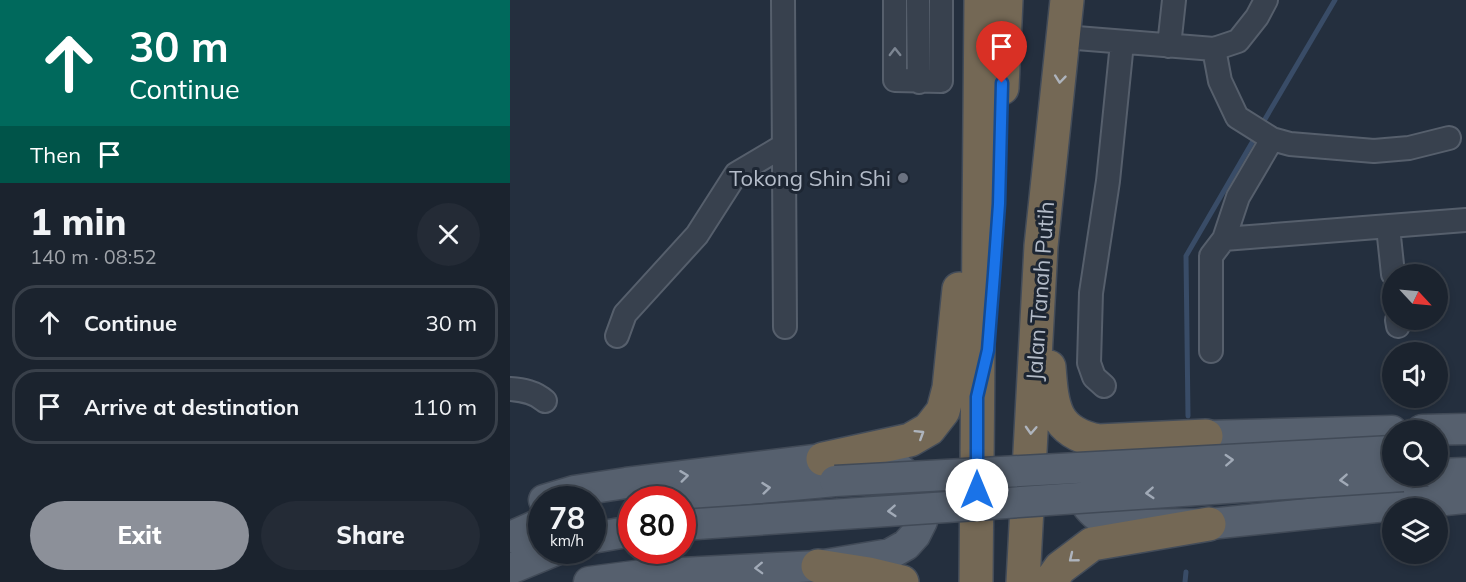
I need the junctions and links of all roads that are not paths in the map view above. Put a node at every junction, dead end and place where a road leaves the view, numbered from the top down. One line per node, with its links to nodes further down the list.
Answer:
1 (783, 0): 17 (street)
2 (895, 0): 14 (street, one-way to 2)
3 (918, 0): 14 (street)
4 (941, 0): 14 (street)
5 (981, 0): 18 (highway)
6 (1006, 0): 29 (highway)
7 (1067, 0): 10 (highway, Jalan Tanah Putih)
8 (1174, 0): 12 (street)
9 (1266, 0): 13 (street)
10 (1064, 37): 11 (street); 22 (highway, Jalan Tanah Putih, one-way to 22)
11 (1122, 43): 12 (street); 27 (street)
12 (1169, 46): 13 (street)
13 (1214, 49): 15 (street)
14 (919, 82)
15 (1268, 137): 16 (street); 21 (street)
16 (1449, 138)
17 (783, 146): 24 (street); 25 (street)
18 (979, 196): 29 (highway); 38 (highway, one-way to 18)
19 (1466, 220): 20 (street)
20 (1388, 227): 21 (street); 23 (street)
21 (1224, 239): 26 (street)
22 (1041, 246): 34 (highway); 57 (highway, Jalan Tanah Putih, one-way to 57)
23 (1391, 264)
24 (785, 327)
25 (616, 336)
26 (1211, 351)
27 (1104, 386)
28 (510, 389): 30 (street)
29 (977, 397): 56 (highway)
30 (545, 401)
31 (1448, 429): 32 (main road)
32 (1466, 429)
33 (1382, 431): 34 (main road)
34 (1206, 436): 48 (main road)
35 (1466, 447): 36 (main road)
36 (1448, 448)
37 (1382, 452): 43 (main road, one-way to 37, bridge)
38 (823, 459): 42 (main road, one-way to 38); 52 (main road)
39 (1466, 473): 40 (main road)
40 (1448, 474)
41 (1382, 477): 47 (main road, one-way to 47, bridge)
42 (606, 486)
43 (696, 495)
44 (1466, 498): 48 (main road)
45 (528, 506): 46 (main road)
46 (510, 513)
47 (696, 524)
48 (1209, 524): 58 (highway, one-way to 58)
49 (528, 529): 50 (main road)
50 (510, 537)
51 (528, 562): 53 (main road)
52 (818, 566): 54 (main road, one-way to 54); 55 (highway)
53 (510, 569)
54 (589, 582)
55 (902, 582)
56 (976, 582)
57 (1023, 582)
58 (1050, 582)

